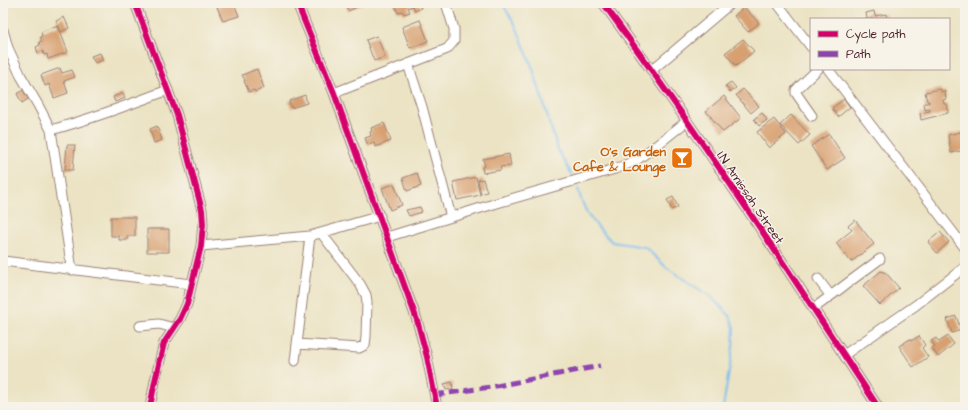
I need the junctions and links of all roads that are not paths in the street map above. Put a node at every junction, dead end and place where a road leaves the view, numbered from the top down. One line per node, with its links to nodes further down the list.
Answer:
1 (135, 3): 14 (street)
2 (297, 3): 15 (street)
3 (446, 3): 10 (street)
4 (603, 3): 11 (street, I.N Amissah Street)
5 (731, 3): 11 (street)
6 (777, 3): 8 (street)
7 (3, 30): 9 (street)
8 (810, 46)
9 (6, 49): 18 (street)
10 (408, 64): 15 (street); 20 (street)
11 (652, 70): 17 (street, I.N Amissah Street)
12 (817, 70): 16 (street)
13 (829, 70): 25 (street)
14 (168, 90): 18 (street); 24 (street)
15 (334, 93): 19 (street)
16 (812, 116)
17 (687, 121): 20 (street); 33 (street, I.N Amissah Street)
18 (51, 130): 29 (street)
19 (380, 216): 21 (street); 23 (street)
20 (451, 217): 23 (street)
21 (322, 234): 22 (street); 36 (street)
22 (310, 236): 24 (street); 36 (street)
23 (387, 237): 40 (street)
24 (201, 246): 31 (street)
25 (965, 248)
26 (880, 259): 32 (street)
27 (3, 261): 29 (street)
28 (965, 267): 37 (street)
29 (72, 270): 31 (street)
30 (818, 279): 32 (street)
31 (191, 284): 35 (street)
32 (830, 296): 33 (street)
33 (813, 309): 37 (street, I.N Amissah Street)
34 (140, 326): 35 (street)
35 (174, 328): 39 (street)
36 (297, 344): 38 (street)
37 (844, 355): 41 (street, I.N Amissah Street)
38 (296, 361)
39 (150, 407)
40 (437, 407)
41 (878, 407)

